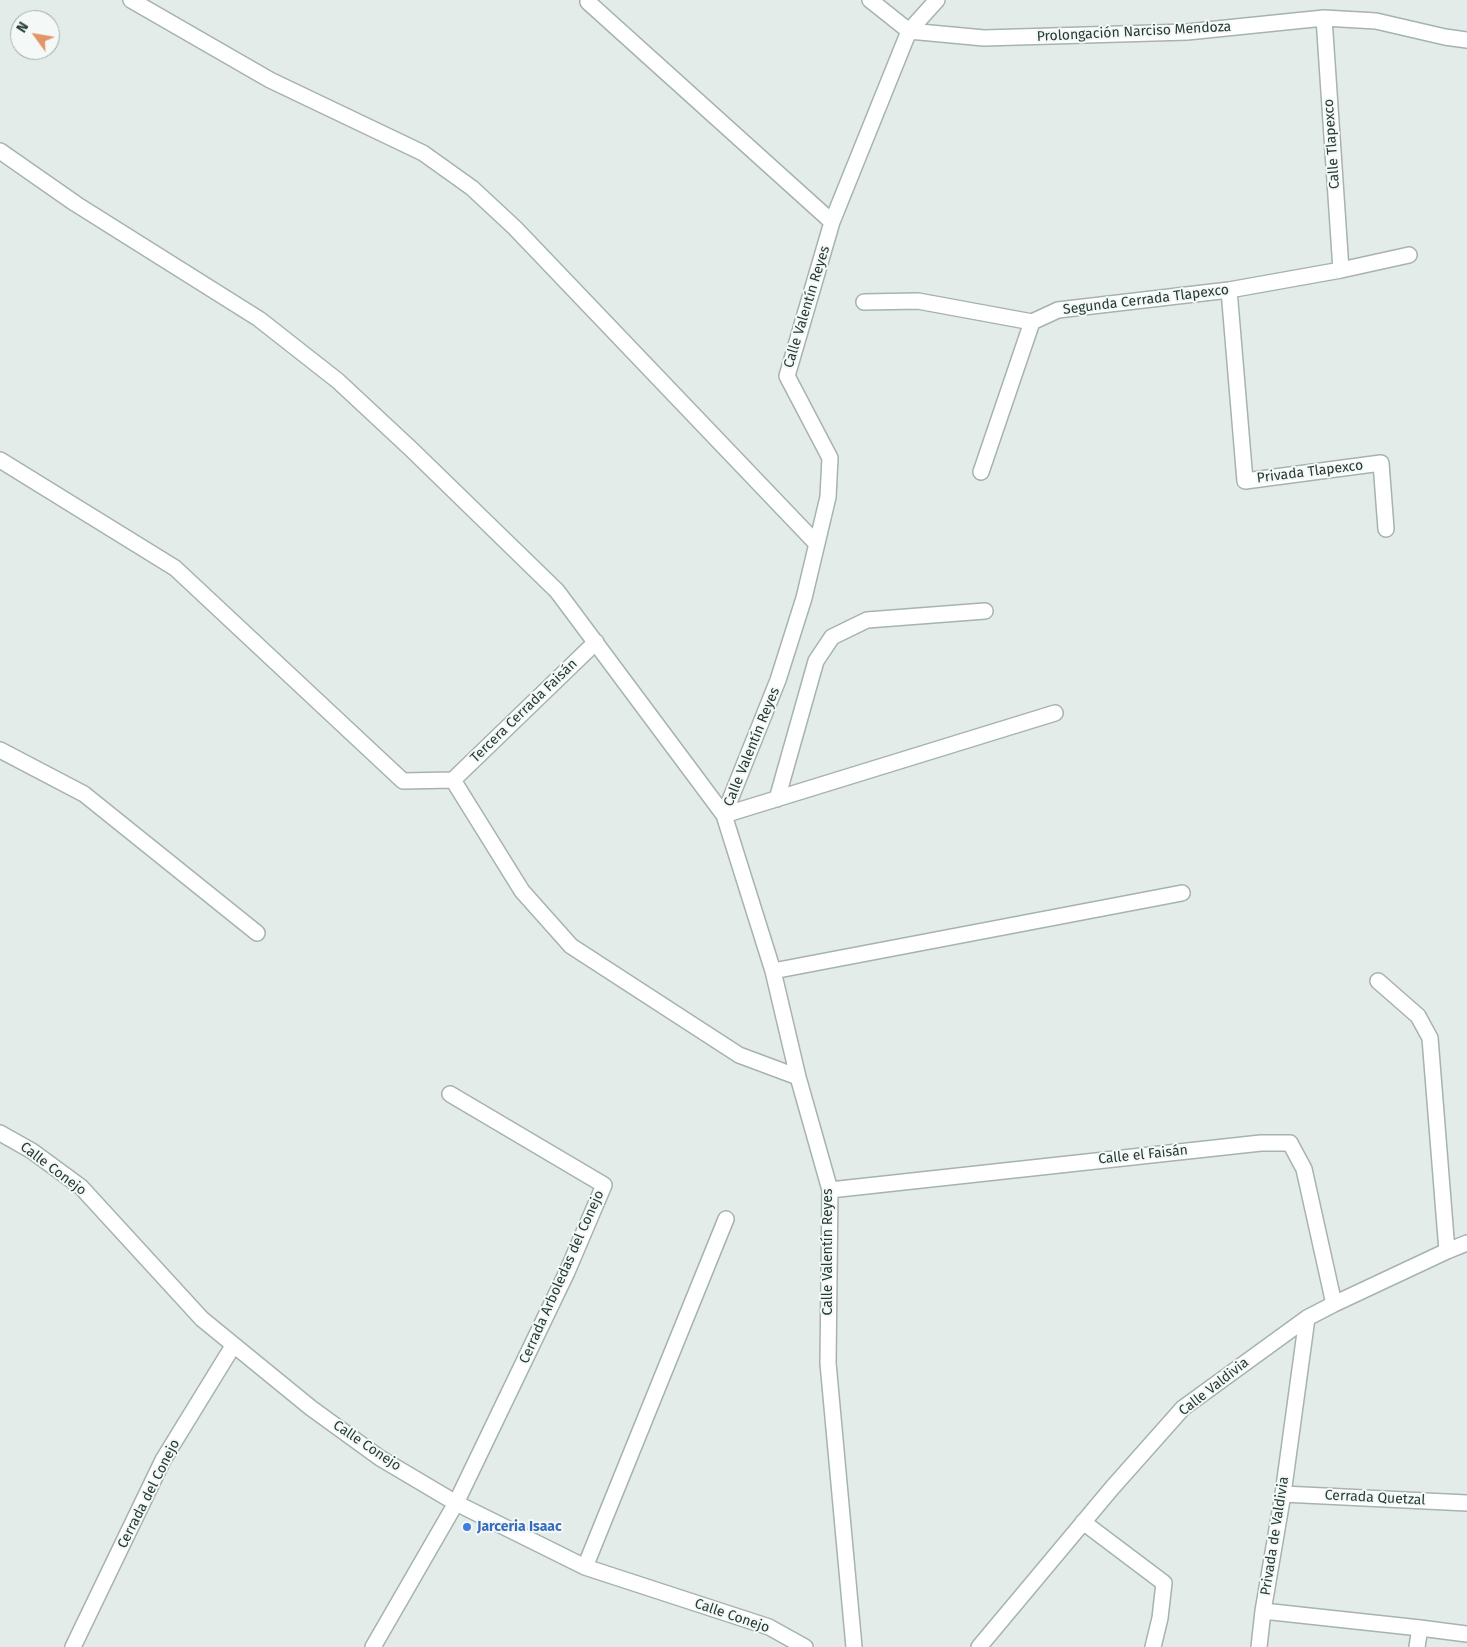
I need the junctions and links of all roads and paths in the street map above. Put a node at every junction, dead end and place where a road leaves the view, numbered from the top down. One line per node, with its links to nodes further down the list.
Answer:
1 (131, 0): 18 (street)
2 (870, 0): 6 (street)
3 (937, 0): 6 (street, Calle Valentín Reyes)
4 (588, 2): 9 (street)
5 (1324, 18): 6 (street, Prolongación Narciso Mendoza); 7 (street, Prolongación Narciso Mendoza); 11 (street, Calle Tlapexco)
6 (909, 31): 9 (street, Calle Valentín Reyes)
7 (1467, 40)
8 (0, 151): 20 (street)
9 (832, 222): 18 (street, Calle Valentín Reyes)
10 (1409, 256): 11 (street)
11 (1341, 270): 12 (street, Segunda Cerrada Tlapexco)
12 (1229, 290): 14 (street, Segunda Cerrada Tlapexco); 17 (street, Privada Tlapexco)
13 (864, 302): 14 (street)
14 (1032, 322): 16 (street)
15 (0, 460): 23 (street)
16 (981, 472)
17 (1386, 529)
18 (816, 543): 25 (street, Calle Valentín Reyes)
19 (985, 611): 24 (street)
20 (596, 642): 23 (street, Tercera Cerrada Faisán); 25 (street)
21 (1054, 713): 24 (street)
22 (0, 750): 27 (street)
23 (453, 780): 30 (street)
24 (777, 799): 25 (street)
25 (724, 815): 28 (street, Calle Valentín Reyes)
26 (1182, 893): 28 (street)
27 (256, 933)
28 (773, 971): 30 (street, Calle Valentín Reyes)
29 (1378, 981): 36 (street)
30 (798, 1077): 33 (street, Calle Valentín Reyes)
31 (450, 1094): 41 (street, Cerrada Arboledas del Conejo)
32 (0, 1133): 39 (street, Calle Conejo)
33 (830, 1190): 37 (street, Calle el Faisán); 51 (street, Calle Valentín Reyes)
34 (726, 1219): 44 (street)
35 (1467, 1243): 36 (street, Calle Valdivia)
36 (1448, 1251): 37 (street, Calle Valdivia)
37 (1334, 1304): 38 (street, Calle Valdivia)
38 (1308, 1318): 40 (street, Privada de Valdivia); 43 (street, Calle Valdivia)
39 (233, 1346): 41 (street, Calle Conejo); 48 (street, Cerrada del Conejo)
40 (1283, 1494): 42 (street, Cerrada Quetzal); 45 (street, Privada de Valdivia)
41 (456, 1503): 44 (street, Calle Conejo); 49 (street)
42 (1467, 1503)
43 (1083, 1522): 52 (street, Calle Valdivia); 53 (street)
44 (585, 1567): 50 (street, Calle Conejo)
45 (1263, 1612): 46 (street, Privada de Valdivia); 54 (street)
46 (1420, 1628): 47 (street, Privada de Valdivia); 55 (street)
47 (1467, 1634)
48 (73, 1647)
49 (373, 1647)
50 (806, 1647)
51 (854, 1647)
52 (979, 1647)
53 (1152, 1647)
54 (1259, 1647)
55 (1417, 1647)

